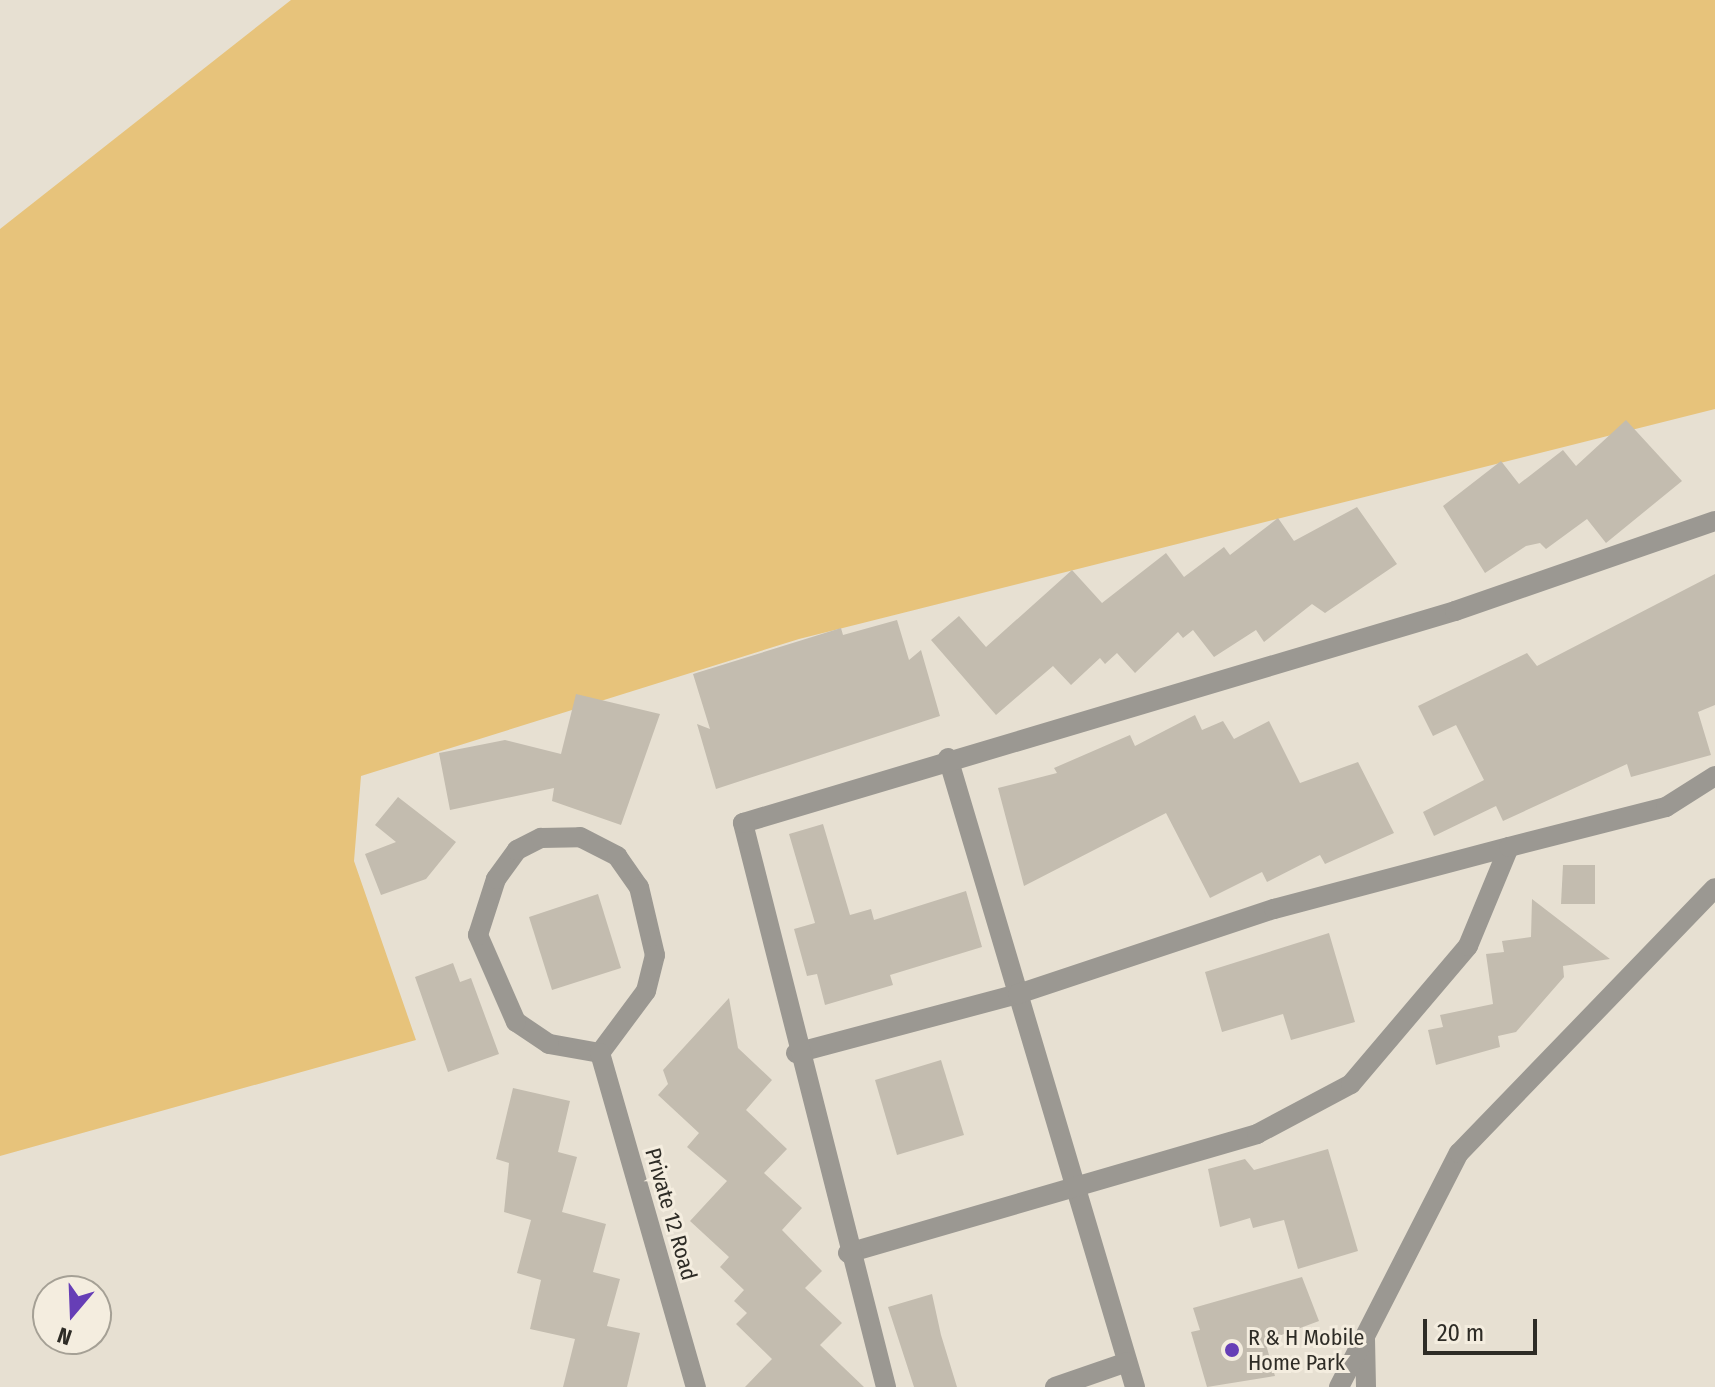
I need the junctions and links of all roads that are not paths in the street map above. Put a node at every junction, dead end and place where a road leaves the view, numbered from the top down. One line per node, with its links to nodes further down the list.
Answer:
1 (1715, 521): 2 (street)
2 (948, 758): 6 (street); 8 (street)
3 (1715, 776): 4 (street)
4 (1509, 847): 6 (street); 9 (street)
5 (1715, 888): 11 (street)
6 (1018, 994): 8 (street); 9 (street)
7 (600, 1053): 7 (street); 13 (street, Private 12 Road)
8 (796, 1053): 10 (street)
9 (1076, 1188): 10 (street); 12 (street)
10 (848, 1253): 14 (street)
11 (1365, 1336): 17 (street); 18 (street)
12 (1127, 1362): 15 (street); 16 (street)
13 (696, 1387)
14 (886, 1387)
15 (1055, 1387)
16 (1135, 1387)
17 (1339, 1387)
18 (1366, 1387)

